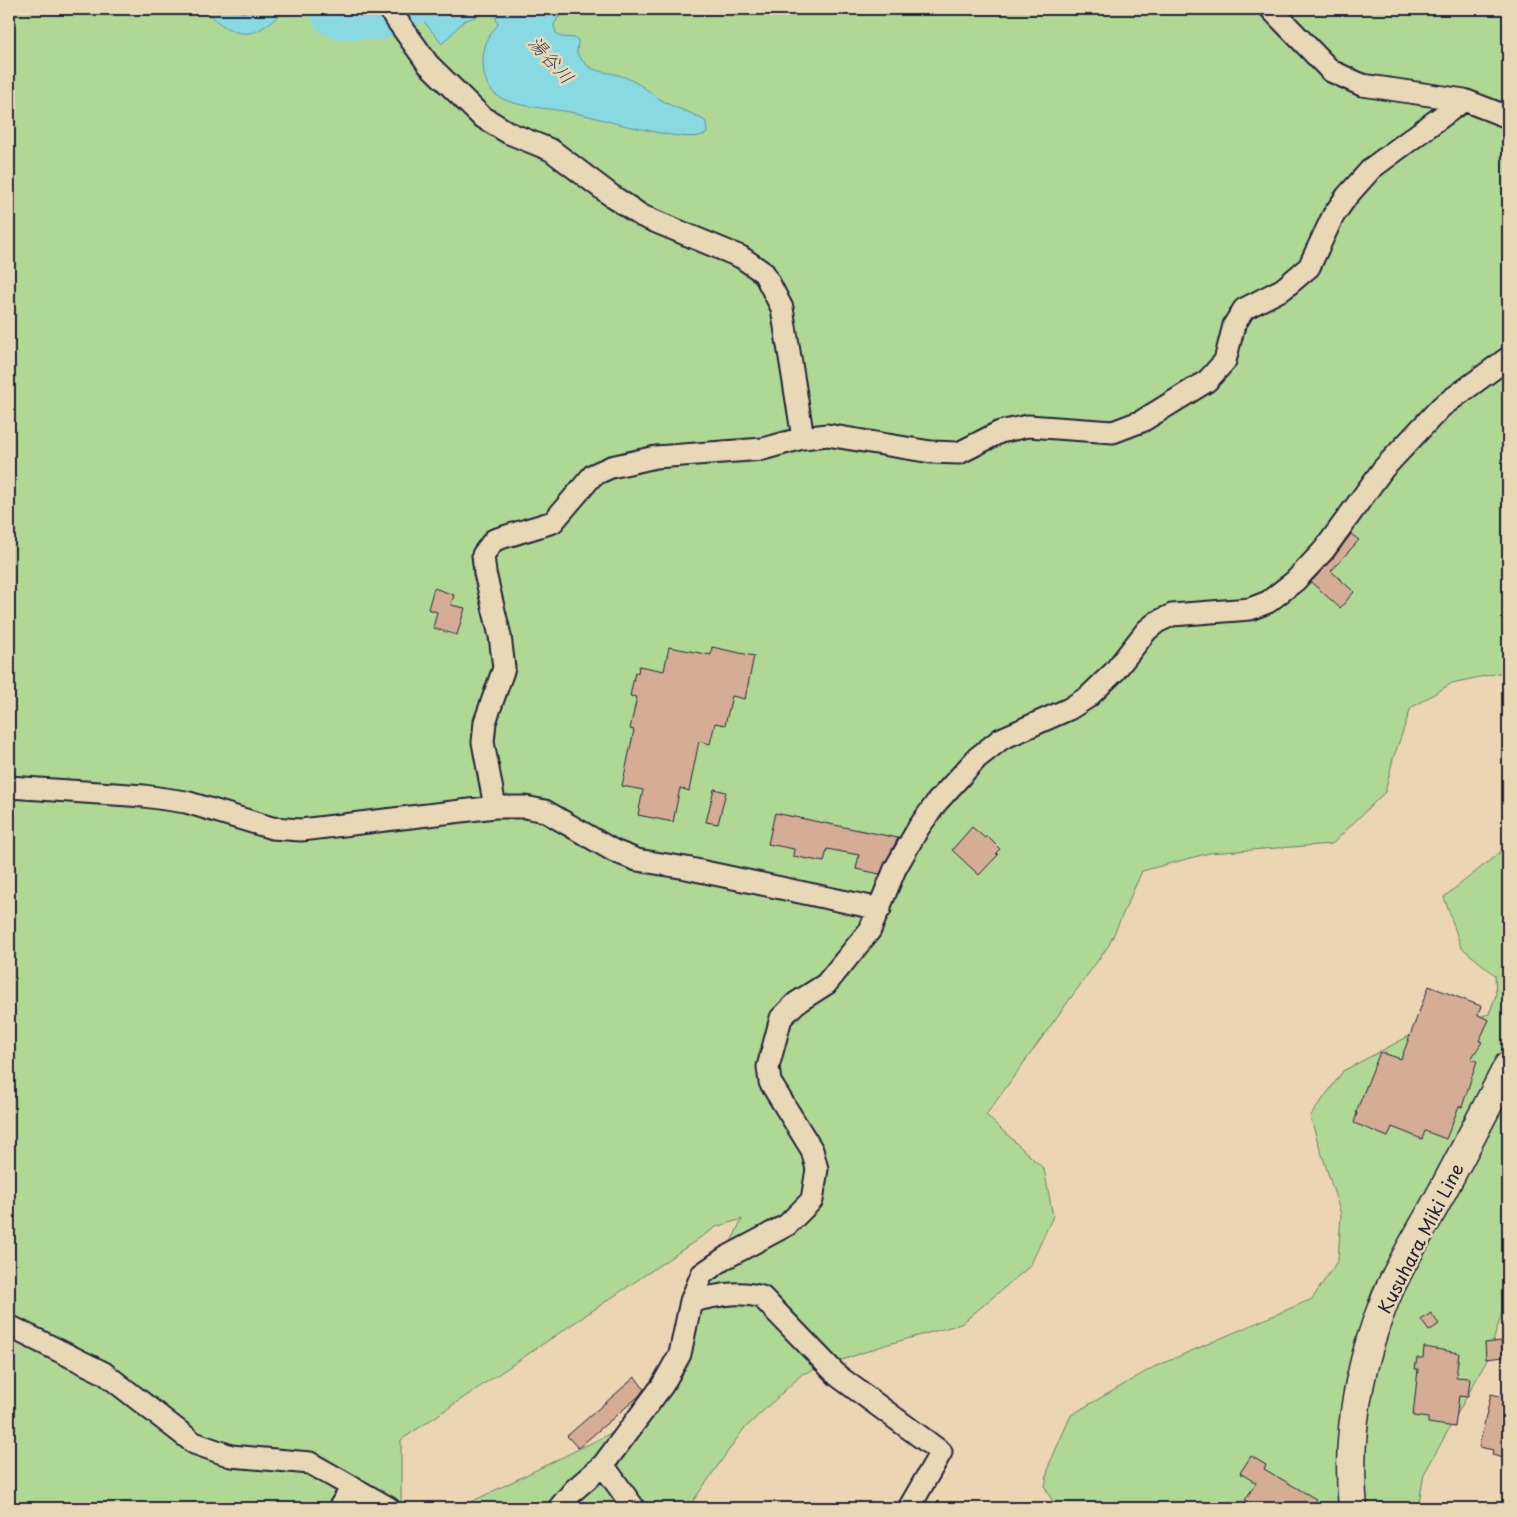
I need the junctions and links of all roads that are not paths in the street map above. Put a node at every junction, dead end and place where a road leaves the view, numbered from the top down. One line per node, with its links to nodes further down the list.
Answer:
1 (389, 9): 6 (street)
2 (1271, 9): 3 (street)
3 (1464, 100): 4 (street); 6 (street)
4 (1508, 117)
5 (1508, 358): 9 (street)
6 (803, 438): 8 (street)
7 (9, 787): 8 (street)
8 (495, 807): 9 (street)
9 (880, 909): 11 (street)
10 (1508, 1066): 20 (main road, Kusuhara Miki Line)
11 (691, 1302): 13 (street); 19 (street)
12 (9, 1326): 14 (street)
13 (603, 1464): 17 (street); 18 (street)
14 (353, 1487): 15 (street); 16 (street)
15 (339, 1508)
16 (389, 1508)
17 (559, 1508)
18 (634, 1508)
19 (909, 1508)
20 (1352, 1508)

